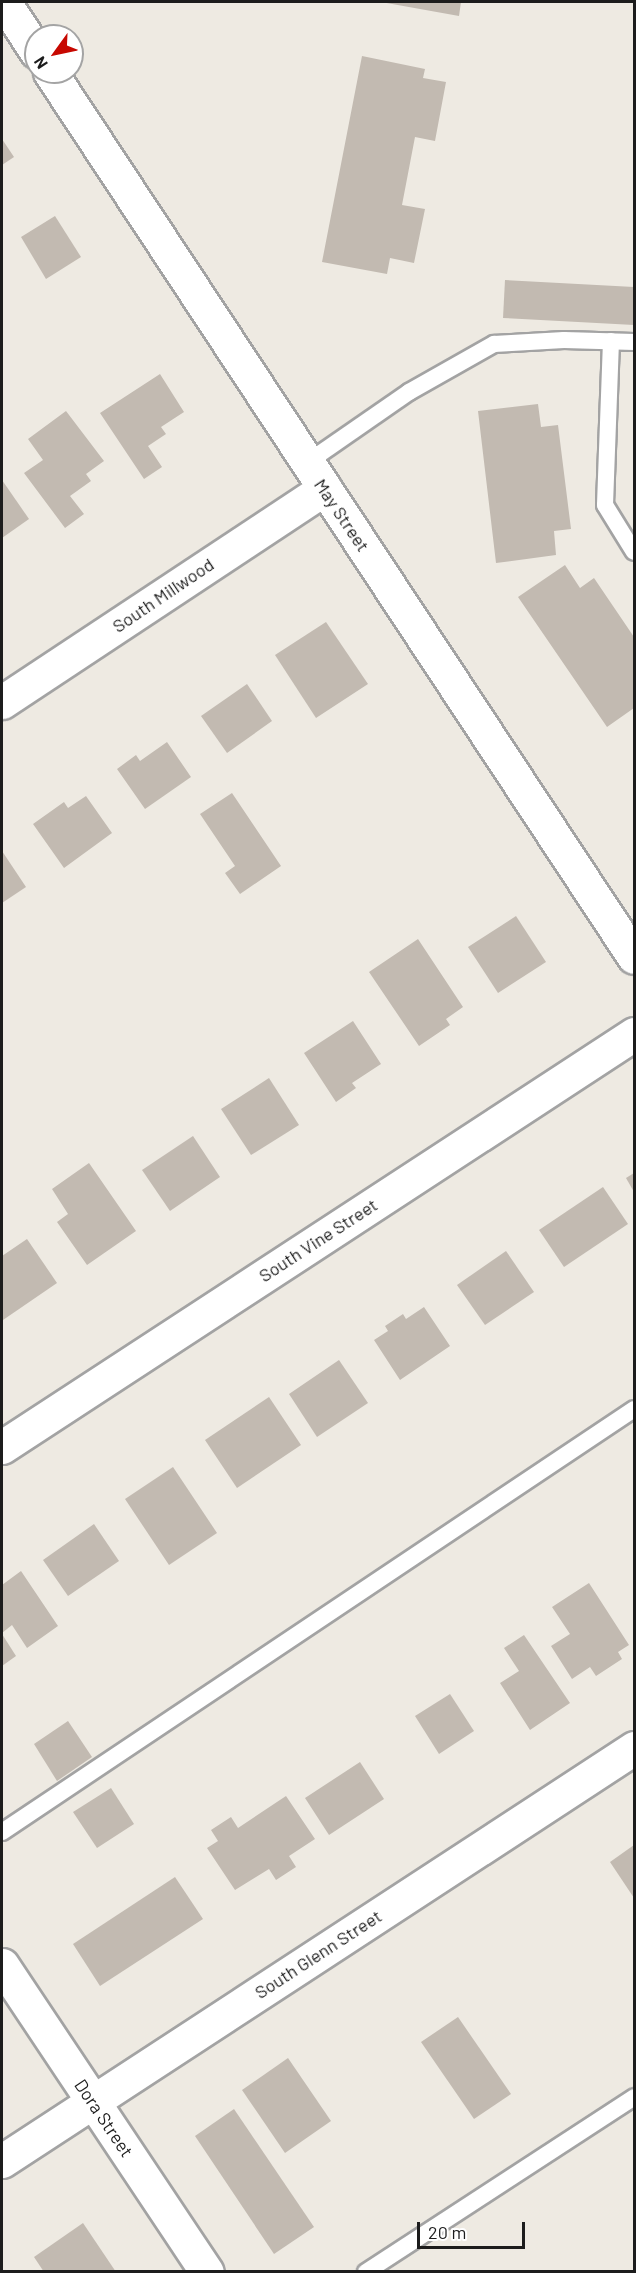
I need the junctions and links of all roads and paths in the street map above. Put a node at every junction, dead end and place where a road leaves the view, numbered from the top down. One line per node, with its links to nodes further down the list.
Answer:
1 (4, 2): 2 (street)
2 (24, 33)
3 (58, 84): 6 (street, May Street)
4 (611, 341): 5 (lane); 6 (lane); 7 (lane)
5 (634, 342)
6 (315, 476): 8 (street, South Millwood); 9 (street, May Street)
7 (634, 552)
8 (2, 702)
9 (634, 957)
10 (634, 1034): 12 (street, South Vine Street)
11 (634, 1409): 14 (lane)
12 (2, 1447)
13 (634, 1749): 17 (street, South Glenn Street)
14 (2, 1832)
15 (2, 1965): 17 (street, Dora Street)
16 (634, 2097): 20 (lane)
17 (93, 2101): 18 (street, South Glenn Street); 19 (street, Dora Street)
18 (2, 2161)
19 (207, 2271)
20 (366, 2271)

